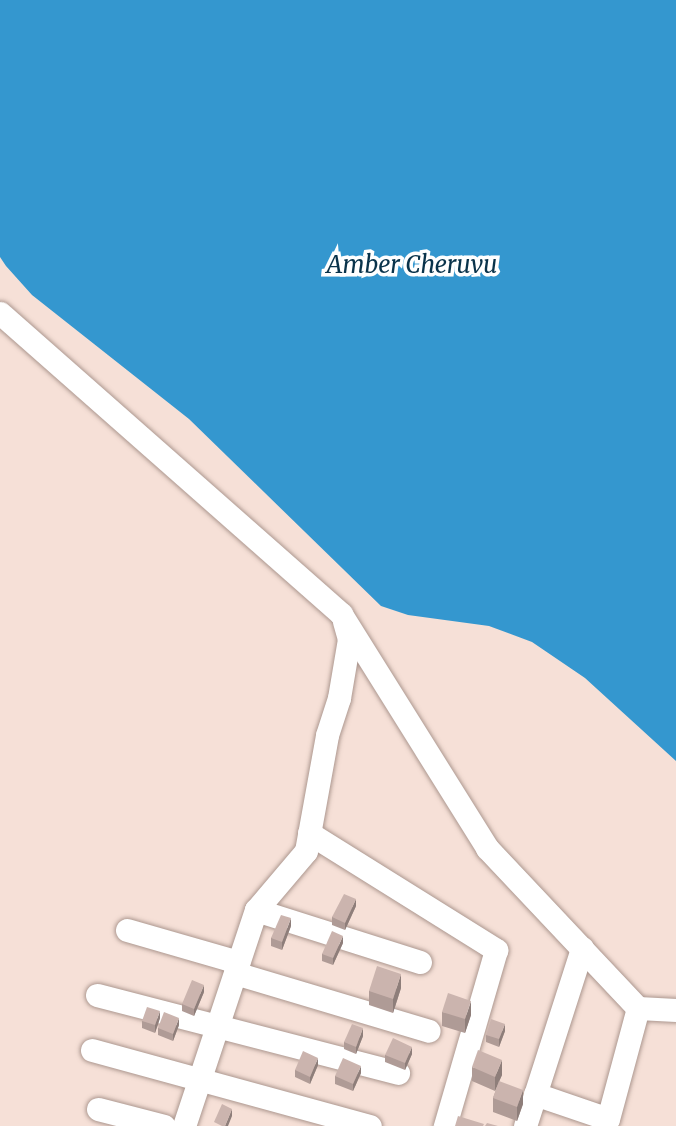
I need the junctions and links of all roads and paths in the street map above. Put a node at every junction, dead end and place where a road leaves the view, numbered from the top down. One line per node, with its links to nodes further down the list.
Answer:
1 (0, 313): 2 (street)
2 (341, 614): 3 (street); 6 (street)
3 (309, 833): 4 (street); 23 (street)
4 (256, 910): 7 (street); 8 (street)
5 (127, 930): 8 (street)
6 (582, 948): 10 (street); 17 (street)
7 (420, 962)
8 (237, 968): 12 (street); 13 (street)
9 (97, 995): 12 (street)
10 (638, 1008): 11 (street); 19 (street)
11 (676, 1010)
12 (217, 1027): 15 (street); 16 (street)
13 (429, 1031)
14 (92, 1050): 16 (street)
15 (398, 1073)
16 (200, 1082): 21 (street); 22 (street)
17 (535, 1094): 19 (street); 24 (street)
18 (98, 1109): 20 (street)
19 (607, 1122)
20 (164, 1126)
21 (184, 1126)
22 (370, 1126)
23 (445, 1126)
24 (525, 1126)

